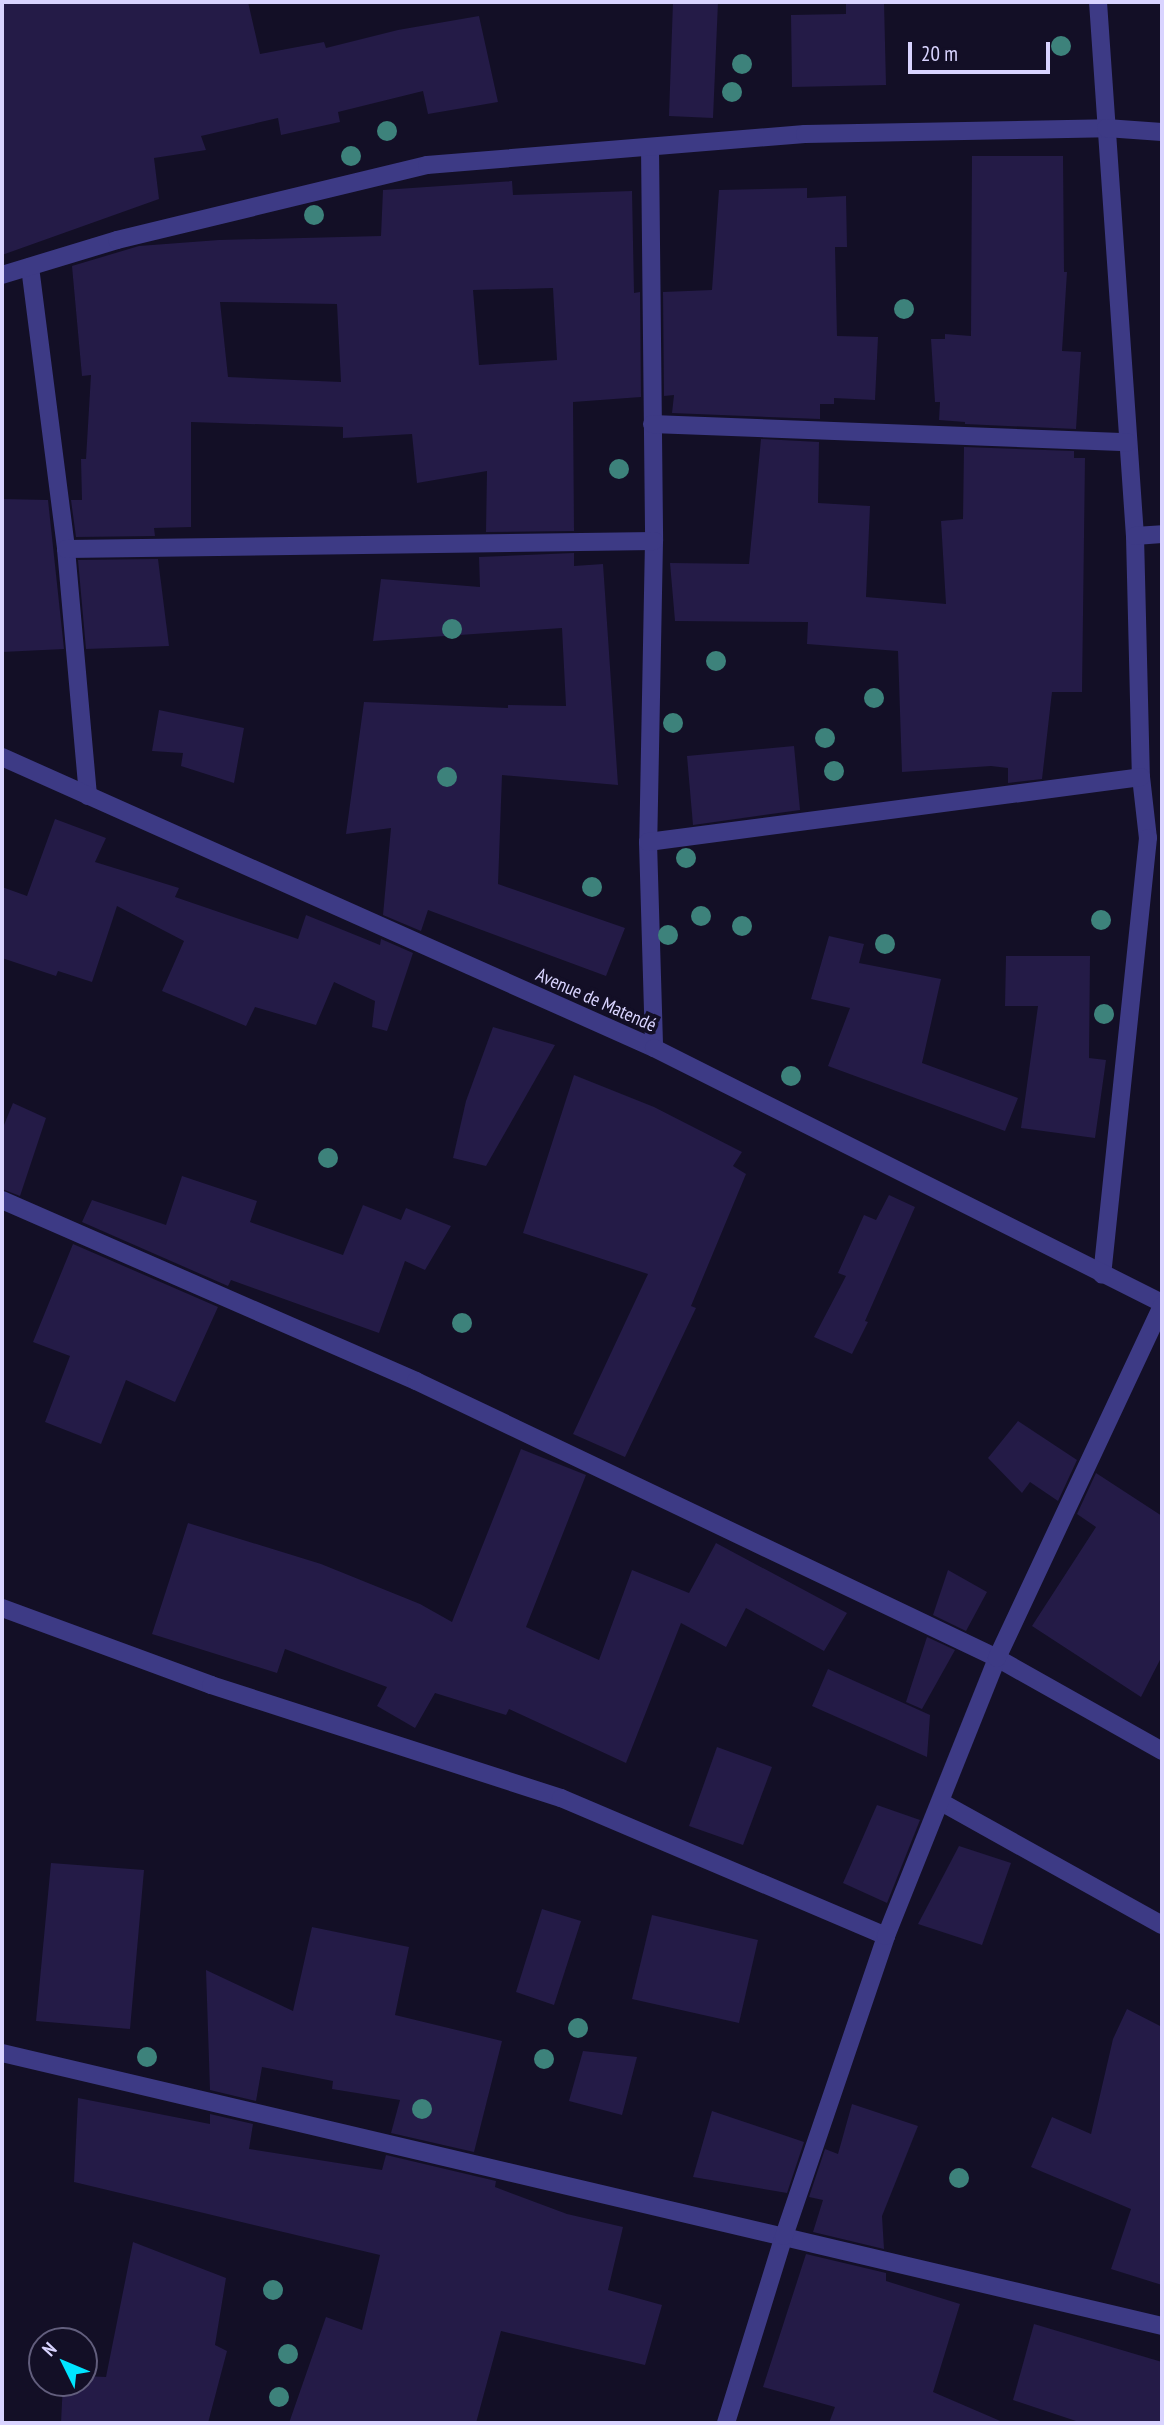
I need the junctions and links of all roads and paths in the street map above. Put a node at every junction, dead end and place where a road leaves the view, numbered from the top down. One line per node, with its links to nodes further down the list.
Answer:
1 (1098, 2): 2 (street)
2 (1106, 128): 3 (street); 4 (street); 8 (street)
3 (1162, 132)
4 (650, 147): 5 (street); 7 (street)
5 (30, 267): 6 (street); 12 (street)
6 (2, 275)
7 (652, 424): 8 (street); 11 (street)
8 (1128, 442): 10 (street)
9 (1162, 534): 10 (street)
10 (1135, 536): 14 (street)
11 (654, 541): 12 (street); 17 (street)
12 (66, 549): 15 (street)
13 (2, 757): 15 (street, Avenue de Matendé)
14 (1140, 777): 16 (street); 17 (street)
15 (88, 796): 18 (street, Avenue de Matendé)
16 (1155, 838): 20 (street)
17 (648, 842): 18 (street)
18 (654, 1048): 20 (street, Avenue de Matendé)
19 (2, 1200): 23 (street)
20 (1102, 1275): 21 (street, Avenue de Matendé)
21 (1162, 1305): 23 (street)
22 (2, 1608): 27 (street)
23 (997, 1658): 24 (street); 25 (street)
24 (1162, 1751)
25 (941, 1802): 26 (street); 27 (street)
26 (1162, 1925)
27 (886, 1936): 29 (street)
28 (2, 2053): 29 (street)
29 (784, 2236): 30 (street); 31 (street)
30 (1162, 2326)
31 (728, 2423)

